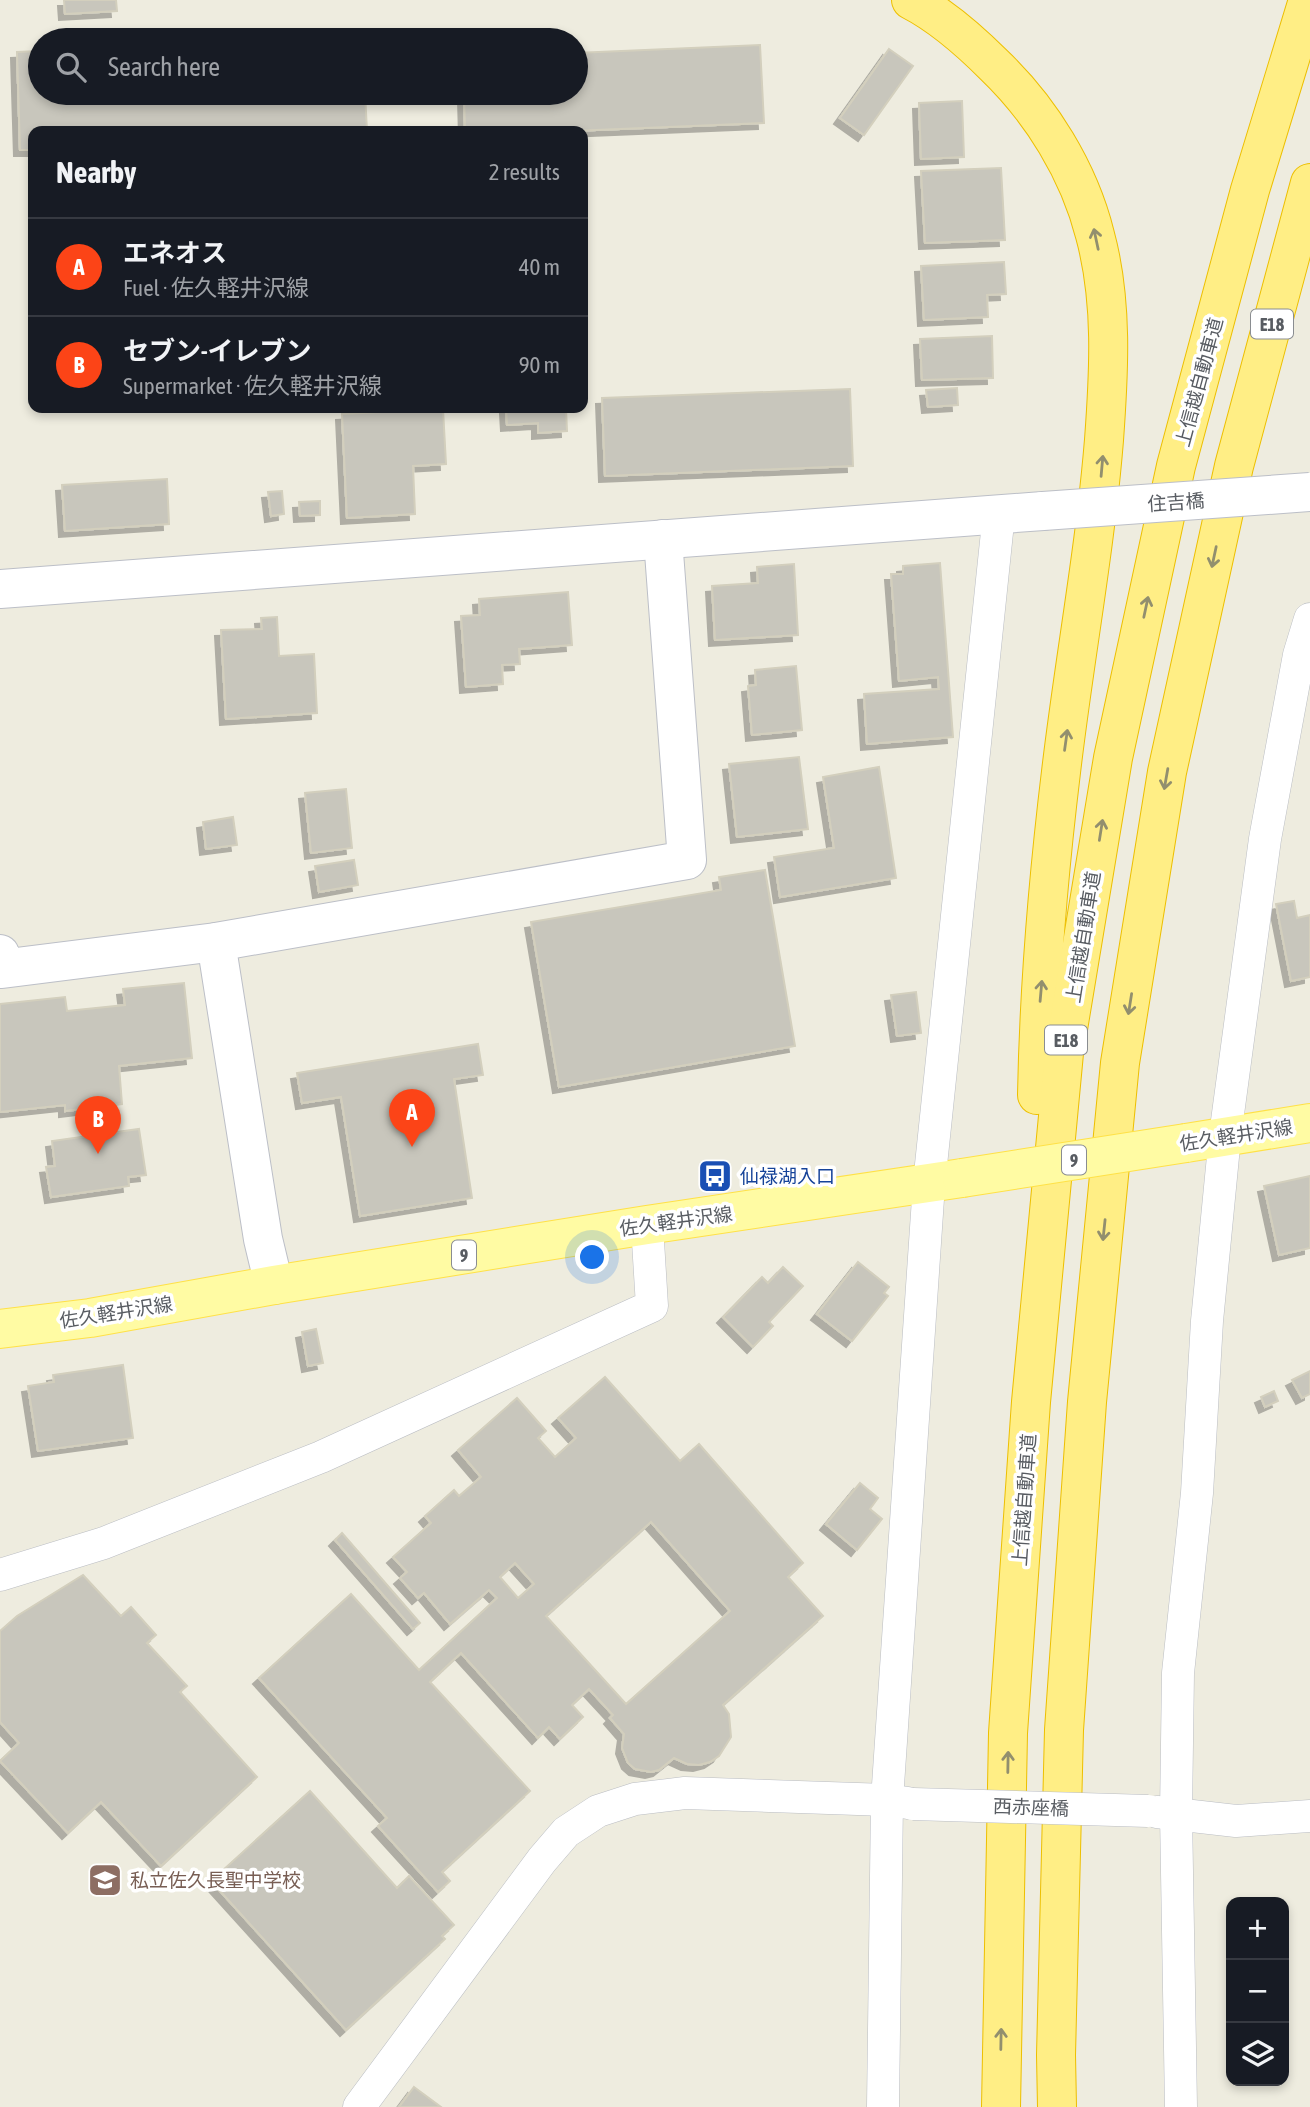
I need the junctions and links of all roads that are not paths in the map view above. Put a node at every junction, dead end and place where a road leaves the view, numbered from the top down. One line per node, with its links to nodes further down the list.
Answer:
1 (911, 0): 19 (highway, one-way to 1)
2 (1308, 0): 19 (highway, 上信越自動車道 / E18, one-way to 2)
3 (1310, 183): 5 (highway, E18)
4 (1310, 233): 5 (highway)
5 (1234, 466): 27 (highway, E18, one-way to 27)
6 (1310, 492): 7 (street, 住吉橋, bridge)
7 (999, 513): 8 (street, 住吉橋); 15 (street)
8 (663, 539): 9 (street, 住吉橋); 11 (street)
9 (0, 589)
10 (1310, 619): 14 (street)
11 (216, 942): 12 (street); 17 (street)
12 (0, 954)
13 (1310, 1123): 14 (main road, 佐久軽井沢線 / 9)
14 (1226, 1136): 15 (main road, 佐久軽井沢線 / 9, bridge); 22 (street)
15 (946, 1181): 16 (main road, 佐久軽井沢線 / 9); 21 (street)
16 (647, 1225): 17 (main road, 佐久軽井沢線 / 9); 20 (street)
17 (274, 1285): 18 (main road, 佐久軽井沢線 / 9)
18 (0, 1329)
19 (1031, 1402): 26 (highway, 上信越自動車道 / E18, one-way to 19)
20 (0, 1575)
21 (900, 1802): 22 (street, 西赤座橋, bridge); 24 (street, 西赤座橋); 25 (street)
22 (1162, 1812): 23 (street, 西赤座橋); 28 (street)
23 (1310, 1816)
24 (359, 2107)
25 (883, 2107)
26 (1002, 2107)
27 (1057, 2107)
28 (1181, 2107)

